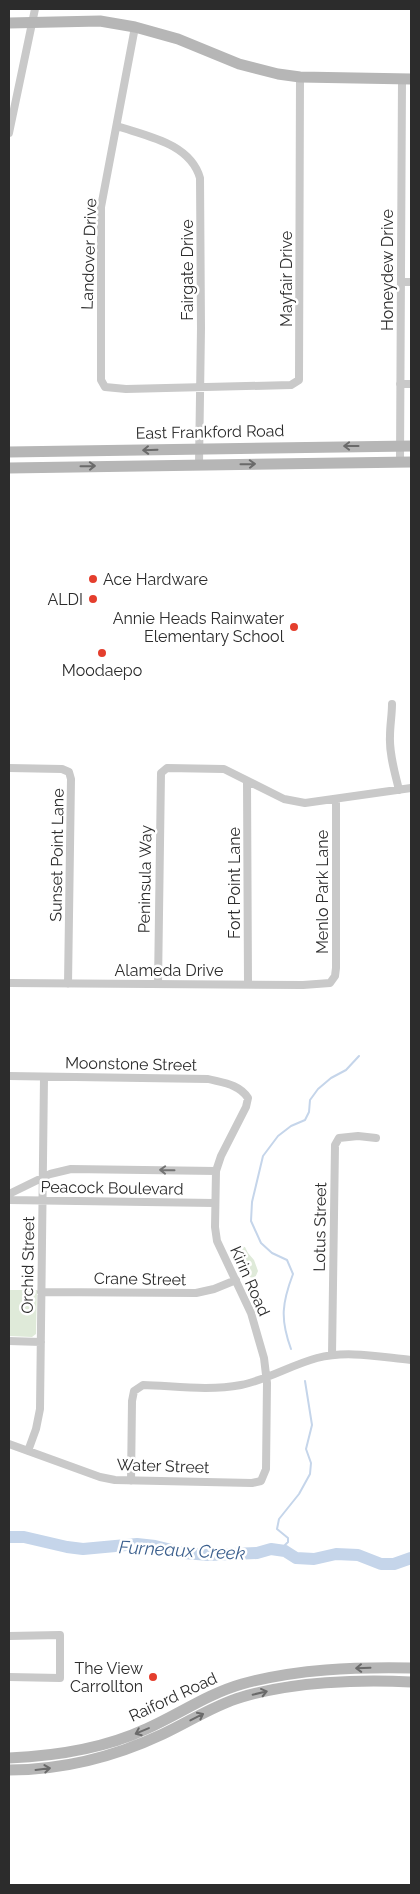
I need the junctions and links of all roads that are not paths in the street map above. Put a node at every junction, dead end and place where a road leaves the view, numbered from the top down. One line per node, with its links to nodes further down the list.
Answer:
1 (35, 9): 3 (street)
2 (9, 23): 3 (street)
3 (32, 23): 4 (street); 8 (street)
4 (135, 27): 5 (street); 7 (street, Landover Drive)
5 (300, 77): 6 (street); 15 (street, Mayfair Drive)
6 (406, 79): 9 (street, Honeydew Drive)
7 (117, 126): 15 (street, Fairgate Drive); 15 (street, Landover Drive)
8 (9, 134)
9 (402, 180): 10 (street); 11 (street, Honeydew Drive)
10 (411, 180)
11 (400, 282): 12 (street); 13 (street, Honeydew Drive)
12 (411, 282)
13 (400, 384): 14 (street); 16 (street, Honeydew Drive)
14 (411, 384)
15 (200, 387): 17 (street, Fairgate Drive)
16 (405, 446): 17 (street, East Frankford Road, one-way to 17); 20 (street, Honeydew Drive)
17 (199, 449): 19 (street, East Frankford Road, one-way to 19); 21 (street, Fairgate Drive)
18 (9, 452): 19 (street, East Frankford Road)
19 (40, 452): 22 (street)
20 (405, 462): 21 (street, East Frankford Road, one-way to 20)
21 (199, 464): 22 (street, East Frankford Road, one-way to 21)
22 (39, 467): 23 (street, East Frankford Road)
23 (9, 468)
24 (392, 704): 28 (street)
25 (9, 768): 32 (street, Sunset Point Lane)
26 (247, 781): 29 (street); 33 (street, Peninsula Way); 34 (street, Fort Point Lane)
27 (411, 788): 28 (street)
28 (398, 790): 29 (street)
29 (336, 799): 30 (street, Menlo Park Lane)
30 (330, 983): 34 (street, Alameda Drive)
31 (9, 984): 32 (street, Alameda Drive)
32 (68, 984): 33 (street, Alameda Drive)
33 (158, 984): 34 (street, Alameda Drive)
34 (248, 984)
35 (9, 1076): 36 (street, Moonstone Street)
36 (44, 1077): 37 (street, Moonstone Street); 40 (street, Orchid Street)
37 (248, 1098): 39 (street, Kirin Road)
38 (376, 1138): 49 (street, Lotus Street)
39 (216, 1171): 40 (street, Peacock Boulevard, one-way to 40); 44 (street, Kirin Road)
40 (43, 1178): 41 (street, Peacock Boulevard); 43 (street, Orchid Street)
41 (9, 1194)
42 (9, 1200): 43 (street, Peacock Boulevard)
43 (43, 1200): 44 (street, Peacock Boulevard); 46 (street, Orchid Street)
44 (214, 1203): 45 (street, Kirin Road)
45 (236, 1280): 46 (street, Crane Street); 51 (street, Kirin Road)
46 (41, 1292): 48 (street, Orchid Street)
47 (9, 1341): 48 (street)
48 (41, 1342): 53 (street, Orchid Street)
49 (332, 1355): 50 (street); 51 (street)
50 (411, 1360)
51 (267, 1376): 54 (street); 55 (street, Kirin Road)
52 (9, 1444): 53 (street, Water Street)
53 (28, 1451): 54 (street, Water Street)
54 (131, 1481): 55 (street, Water Street)
55 (261, 1481)
56 (9, 1636): 58 (street)
57 (411, 1668): 60 (street, Raiford Road, one-way to 60)
58 (9, 1677)
59 (411, 1682): 60 (street, Raiford Road, one-way to 59)
60 (119, 1746): 61 (street, Raiford Road); 62 (street, Raiford Road, one-way to 60)
61 (9, 1758)
62 (9, 1770)

